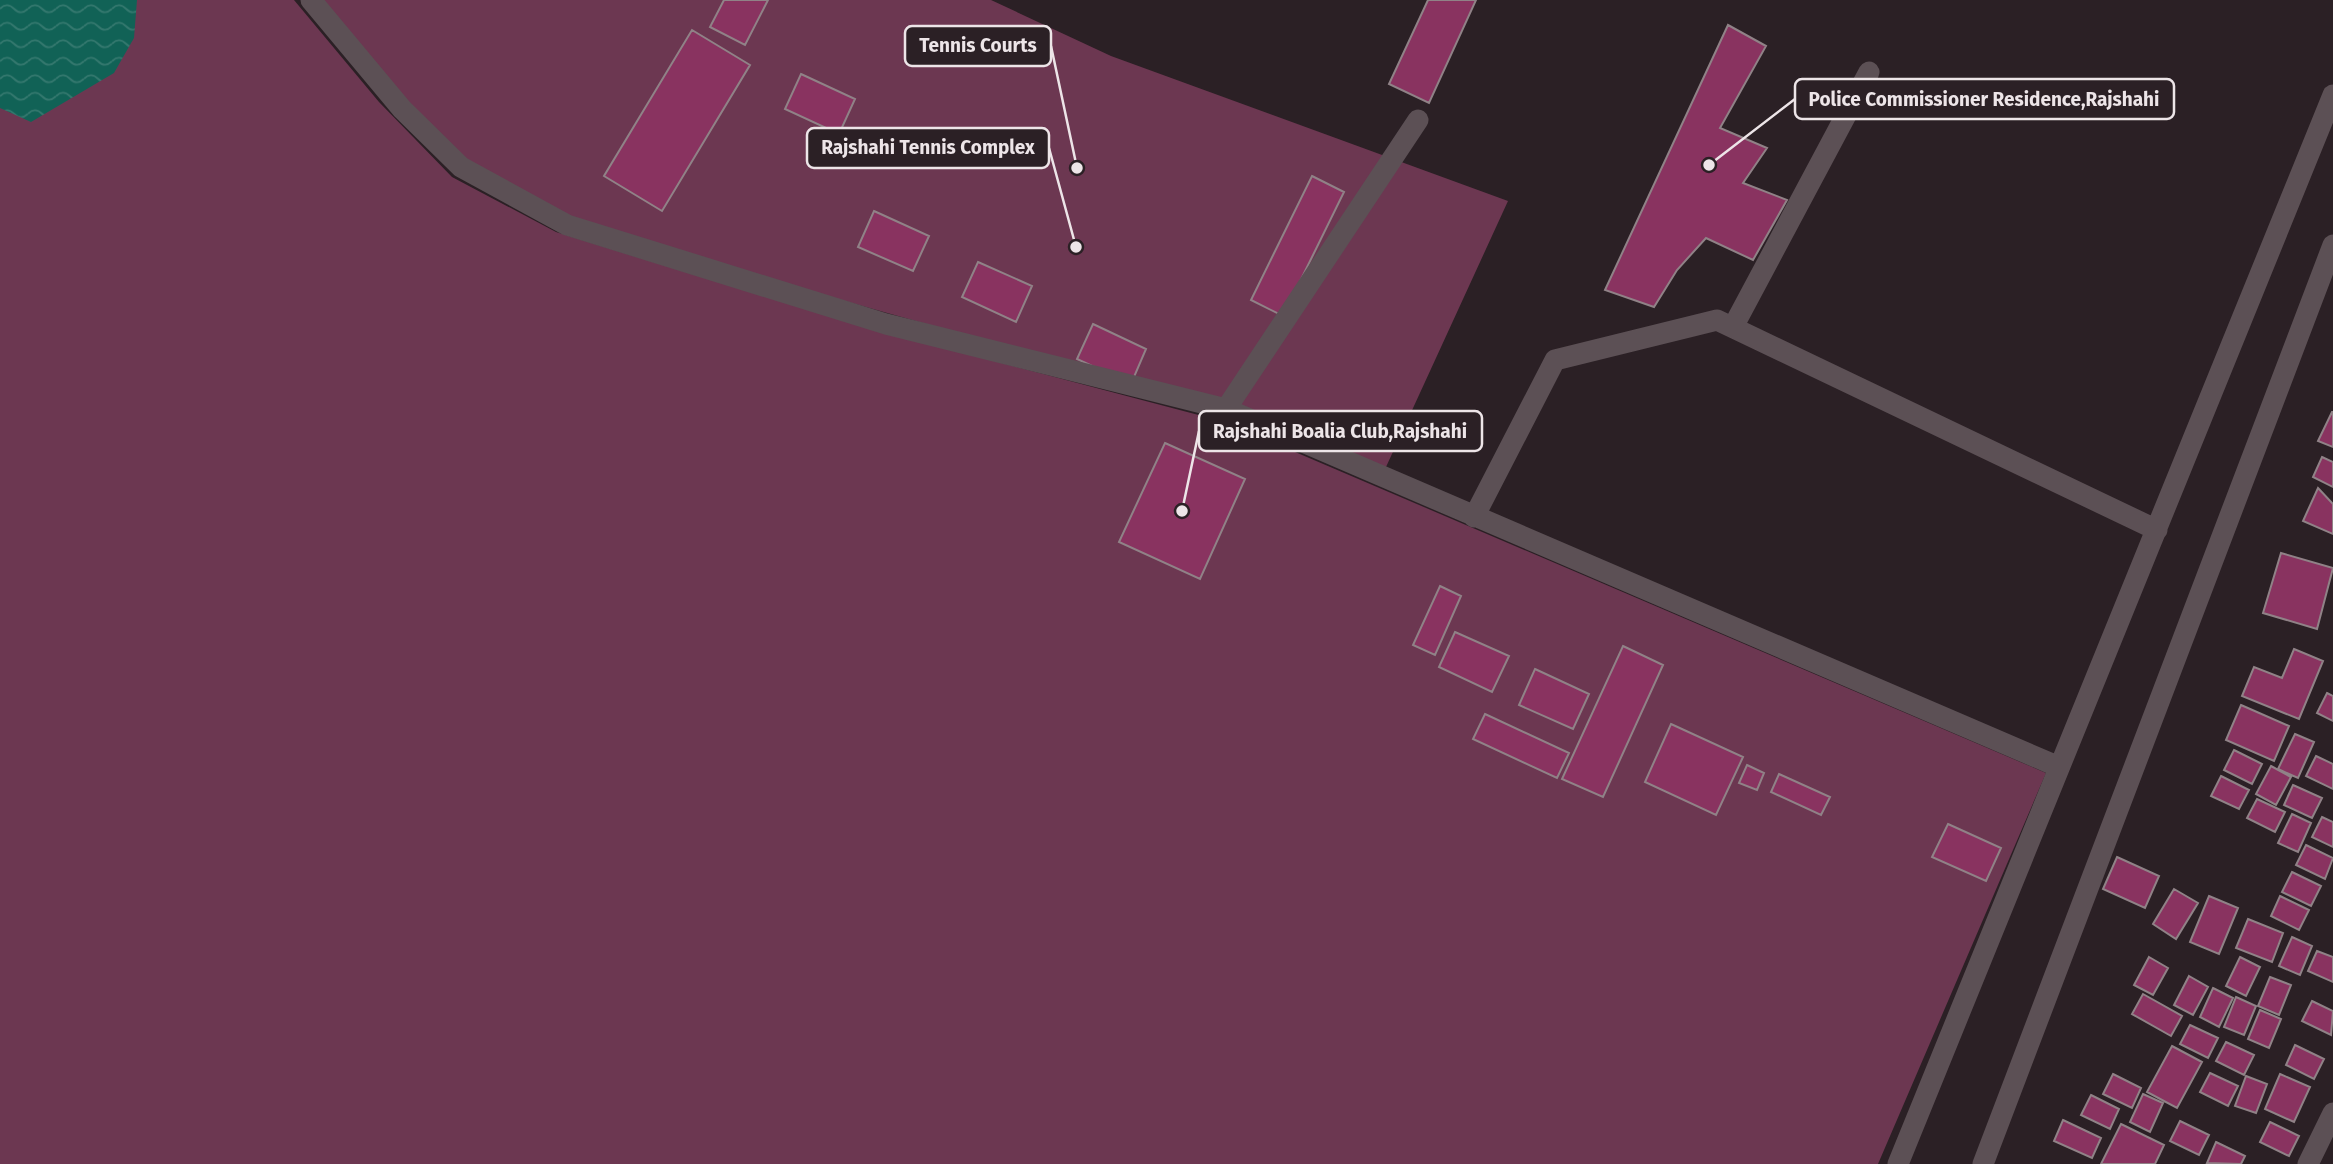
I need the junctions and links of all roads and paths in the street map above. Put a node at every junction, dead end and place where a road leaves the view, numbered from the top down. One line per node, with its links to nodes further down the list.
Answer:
1 (311, 0): 7 (street)
2 (1869, 72): 6 (street)
3 (2333, 95): 9 (street)
4 (1418, 120): 7 (street)
5 (2333, 245): 13 (street)
6 (1733, 327): 8 (street); 9 (street)
7 (1226, 409): 8 (street)
8 (1474, 517): 10 (street)
9 (2157, 530): 10 (street)
10 (2059, 767): 12 (street)
11 (2333, 1113): 14 (street)
12 (1898, 1164)
13 (1983, 1164)
14 (2308, 1164)

